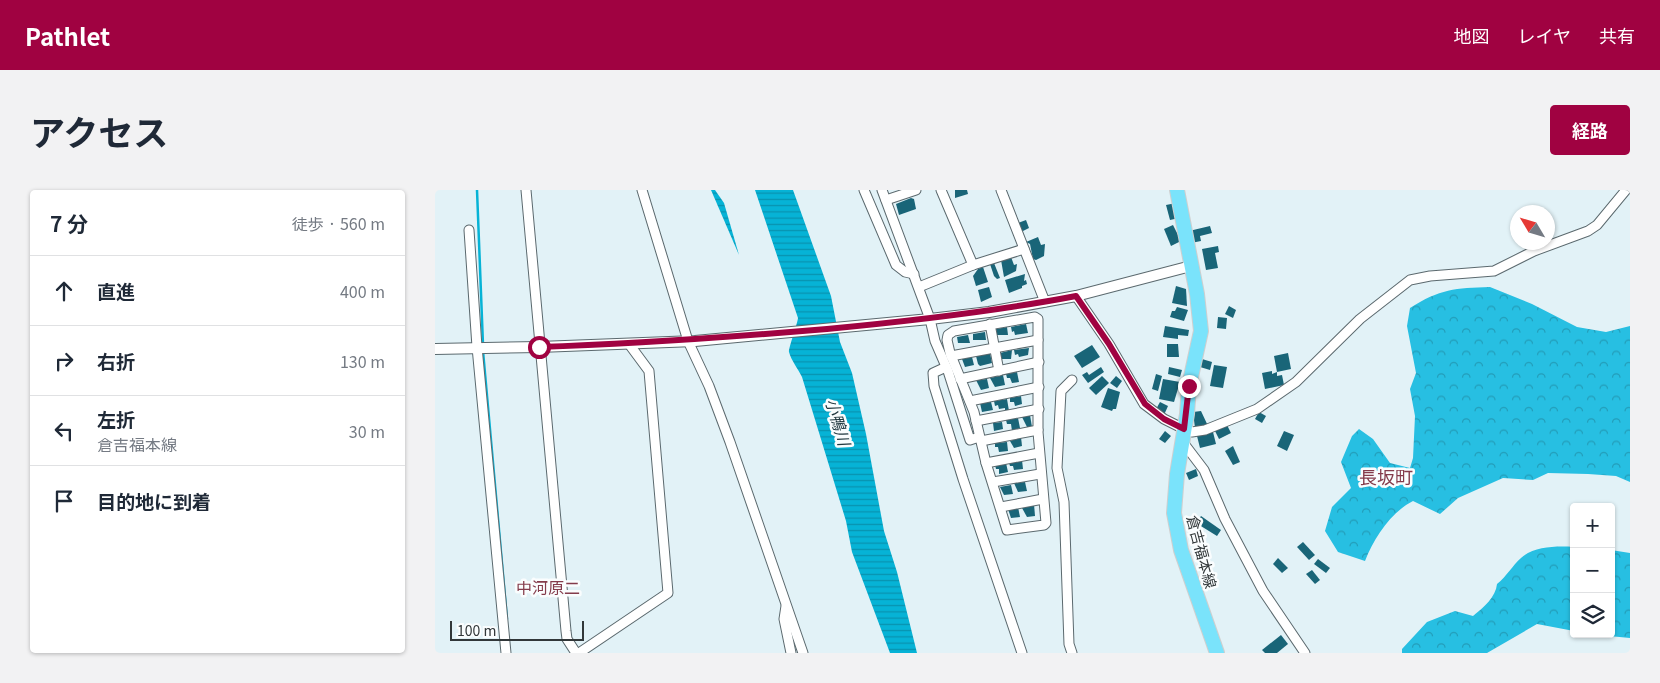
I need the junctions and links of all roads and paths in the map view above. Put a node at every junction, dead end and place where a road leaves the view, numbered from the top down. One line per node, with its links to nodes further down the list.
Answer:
1 (526, 190): 25 (street)
2 (642, 190): 22 (street)
3 (864, 190): 15 (street)
4 (882, 190): 10 (street)
5 (916, 190): 10 (street)
6 (941, 190): 13 (street)
7 (1001, 190): 12 (street)
8 (1177, 190): 14 (main road, 倉吉福本線)
9 (1626, 190): 39 (street)
10 (886, 200): 15 (street)
11 (469, 230): 24 (street)
12 (1024, 249): 13 (street); 18 (street)
13 (973, 265): 16 (street)
14 (1191, 266): 17 (street); 39 (main road, 倉吉福本線)
15 (914, 274): 16 (street)
16 (919, 287): 19 (street)
17 (1076, 296): 18 (street); 39 (street)
18 (1045, 302): 19 (street)
19 (930, 319): 22 (street); 30 (street)
20 (990, 324): 21 (street); 26 (street); 28 (street)
21 (1038, 340): 26 (street); 29 (street)
22 (692, 341): 23 (street); 47 (street)
23 (629, 344): 25 (street); 49 (street)
24 (481, 347): 25 (street); 27 (street); 48 (street)
25 (539, 347): 49 (street)
26 (995, 348): 28 (street); 31 (street)
27 (435, 349)
28 (951, 356): 32 (street)
29 (1039, 362): 31 (street); 34 (street)
30 (946, 366): 40 (street); 52 (street)
31 (999, 371): 32 (street)
32 (961, 379): 35 (street)
33 (1072, 380): 53 (street)
34 (1039, 387): 35 (street); 36 (street)
35 (969, 401): 37 (street)
36 (1039, 409): 37 (street); 38 (street)
37 (976, 421): 40 (street)
38 (1038, 430): 40 (street); 41 (street)
39 (1183, 435): 54 (main road, 倉吉福本線); 55 (street)
40 (980, 439): 42 (street)
41 (1039, 453): 42 (street); 43 (street)
42 (987, 463): 44 (street)
43 (1040, 474): 44 (street); 45 (street)
44 (993, 482): 46 (street)
45 (1043, 499): 46 (street); 46 (street)
46 (1001, 507)
47 (786, 606): 50 (street); 51 (street)
48 (506, 653)
49 (578, 653)
50 (791, 653)
51 (803, 653)
52 (1022, 653)
53 (1072, 653)
54 (1217, 653)
55 (1305, 653)

